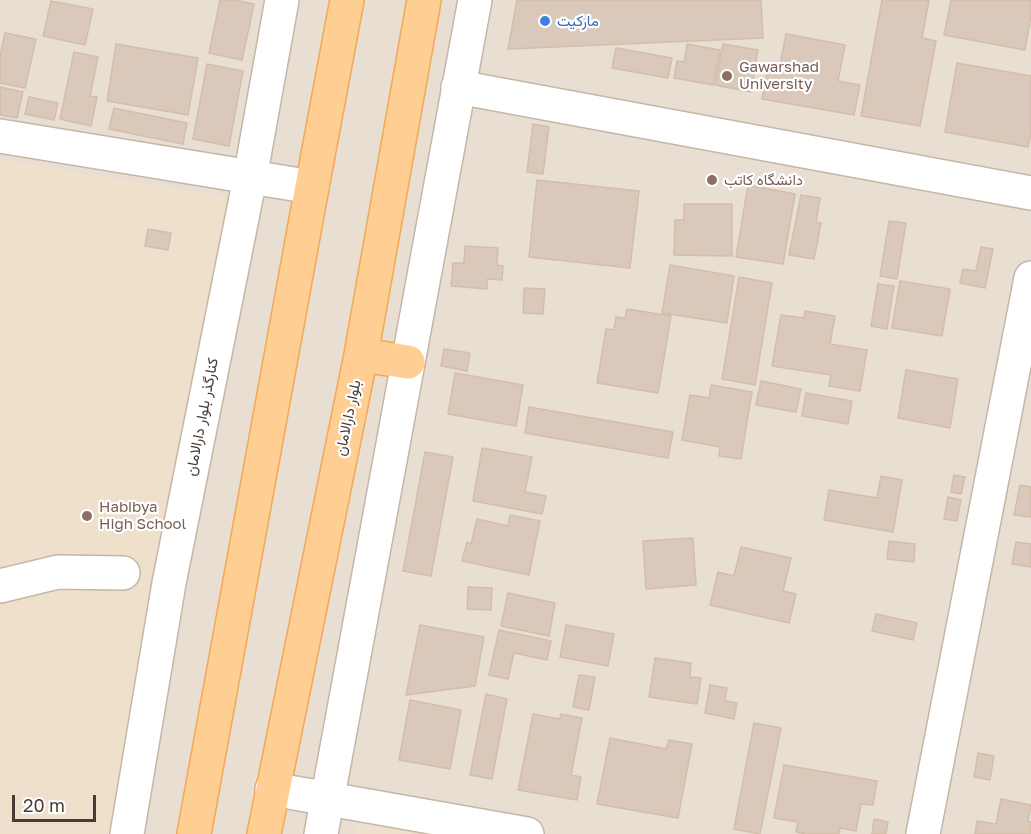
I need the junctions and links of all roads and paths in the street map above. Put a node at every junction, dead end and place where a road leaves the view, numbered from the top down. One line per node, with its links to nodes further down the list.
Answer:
1 (282, 0): 7 (street, کنارگذر بلوار دارالامان)
2 (347, 0): 8 (main road)
3 (424, 0): 11 (main road, بلوار دارالامان)
4 (475, 0): 5 (street)
5 (458, 87): 9 (street); 12 (street)
6 (0, 136): 7 (street)
7 (250, 178): 8 (street); 17 (street, کنارگذر بلوار دارالامان)
8 (312, 187): 18 (main road)
9 (1031, 193)
10 (1031, 278): 22 (street)
11 (361, 355): 12 (main road); 15 (main road, بلوار دارالامان)
12 (408, 362): 16 (street)
13 (123, 573): 14 (street)
14 (0, 586)
15 (272, 789): 16 (street); 19 (main road, بلوار دارالامان)
16 (327, 799): 20 (street); 21 (street)
17 (127, 834)
18 (194, 834)
19 (264, 834)
20 (321, 834)
21 (527, 834)
22 (923, 834)

